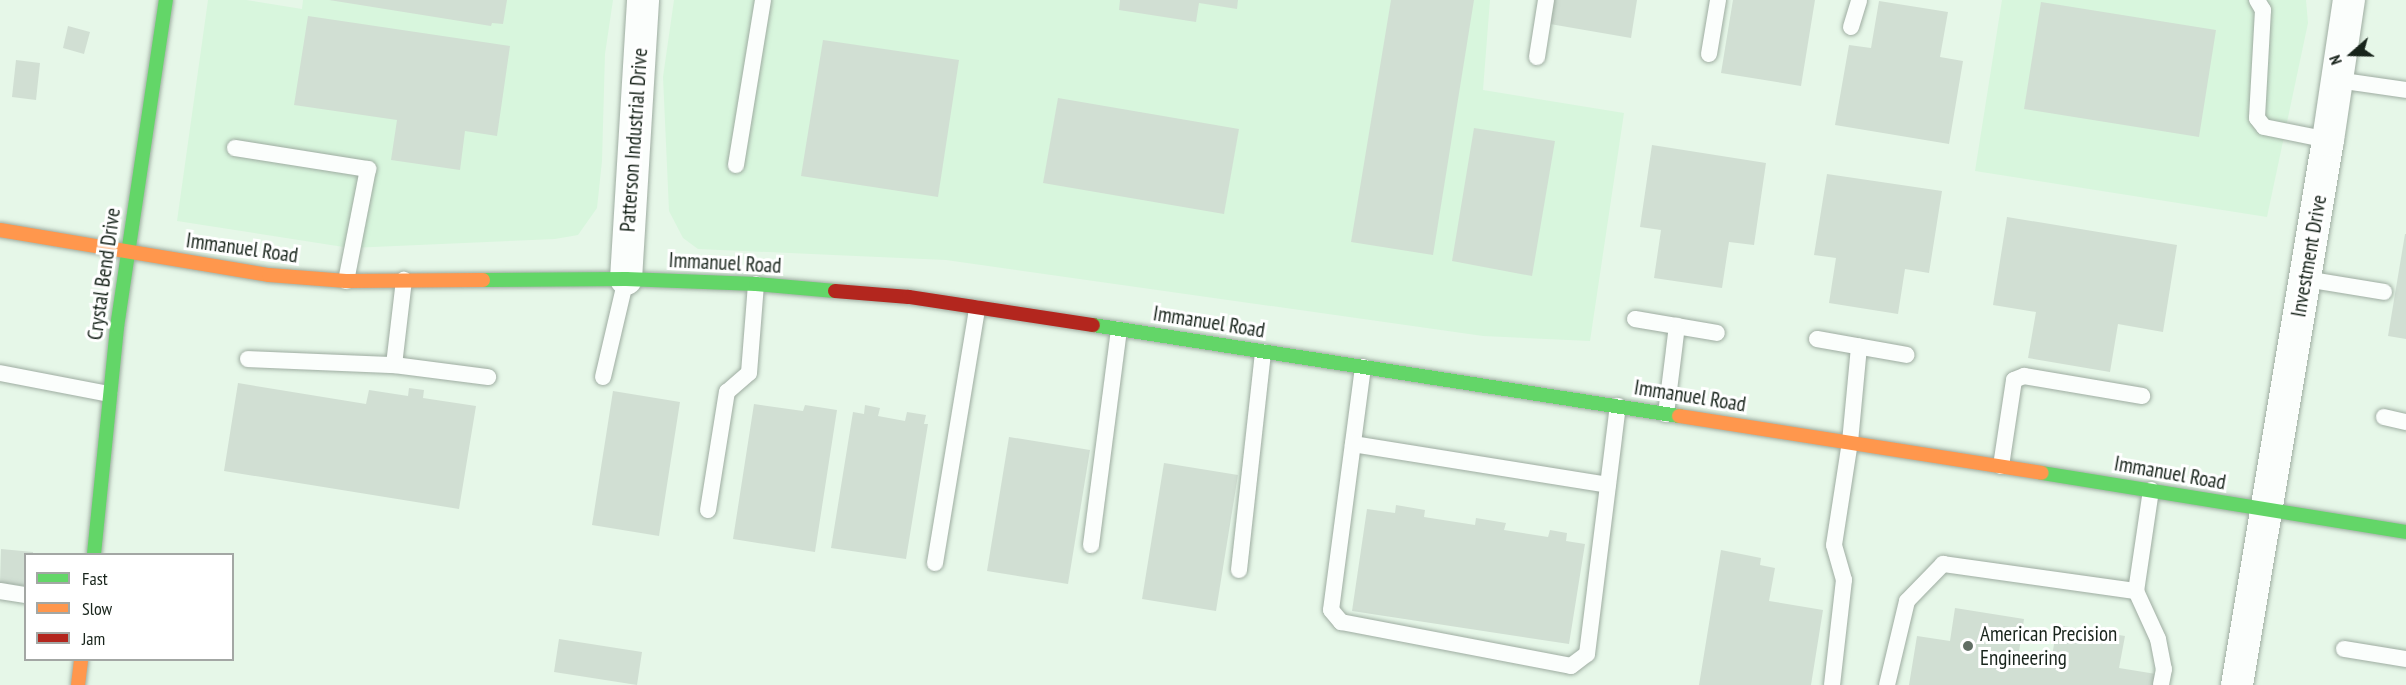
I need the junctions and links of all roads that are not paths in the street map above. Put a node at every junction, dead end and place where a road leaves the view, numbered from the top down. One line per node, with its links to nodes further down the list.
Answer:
1 (166, 0): 18 (street, Crystal Bend Drive)
2 (643, 0): 19 (street, Patterson Industrial Drive)
3 (763, 0): 16 (lane)
4 (1545, 0): 11 (lane)
5 (1718, 0): 10 (lane)
6 (1859, 0): 9 (lane)
7 (2258, 0): 14 (lane)
8 (2349, 0): 12 (street, Investment Drive)
9 (1851, 27)
10 (1709, 54)
11 (1537, 57)
12 (2337, 80): 13 (lane); 14 (street, Investment Drive)
13 (2406, 90)
14 (2328, 140): 20 (street, Investment Drive)
15 (235, 148): 22 (lane)
16 (736, 165)
17 (0, 230): 18 (street, Immanuel Road)
18 (128, 252): 22 (street, Immanuel Road); 40 (street, Crystal Bend Drive)
19 (626, 279): 21 (street, Immanuel Road); 23 (street, Immanuel Road); 39 (lane)
20 (2305, 279): 24 (lane); 52 (street, Investment Drive)
21 (404, 280): 22 (street, Immanuel Road); 35 (lane)
22 (346, 281)
23 (756, 284): 25 (street, Immanuel Road); 51 (lane)
24 (2384, 292)
25 (977, 308): 28 (street, Immanuel Road); 56 (lane)
26 (1635, 319): 27 (lane)
27 (1677, 326): 29 (lane); 43 (lane)
28 (1119, 330): 32 (street, Immanuel Road); 54 (lane)
29 (1717, 333)
30 (1817, 339): 31 (lane)
31 (1859, 346): 33 (lane); 46 (lane)
32 (1263, 352): 36 (street, Immanuel Road); 57 (lane)
33 (1907, 355)
34 (248, 359): 35 (lane)
35 (394, 365): 38 (lane)
36 (1363, 367): 42 (street, Immanuel Road); 47 (lane)
37 (0, 373): 40 (lane)
38 (488, 377)
39 (603, 377)
40 (110, 394): 55 (street, Crystal Bend Drive)
41 (2142, 396): 48 (lane)
42 (1618, 406): 43 (street, Immanuel Road); 49 (lane)
43 (1666, 414): 46 (street, Immanuel Road)
44 (2385, 417): 45 (lane)
45 (2406, 422)
46 (1850, 442): 48 (street, Immanuel Road); 65 (lane)
47 (1353, 444): 49 (lane); 49 (lane)
48 (2001, 466): 50 (street, Immanuel Road)
49 (1608, 485)
50 (2151, 490): 52 (street, Immanuel Road); 59 (lane)
51 (708, 510)
52 (2265, 511): 53 (street, Immanuel Road); 68 (street, Investment Drive)
53 (2406, 532)
54 (1091, 545)
55 (94, 553)
56 (935, 563)
57 (1239, 570)
58 (0, 591): 60 (lane)
59 (2136, 591): 66 (lane); 67 (lane)
60 (24, 596)
61 (2344, 649): 62 (lane)
62 (2406, 659)
63 (81, 661): 64 (street)
64 (78, 685)
65 (1832, 685)
66 (1887, 685)
67 (2161, 685)
68 (2237, 685)

